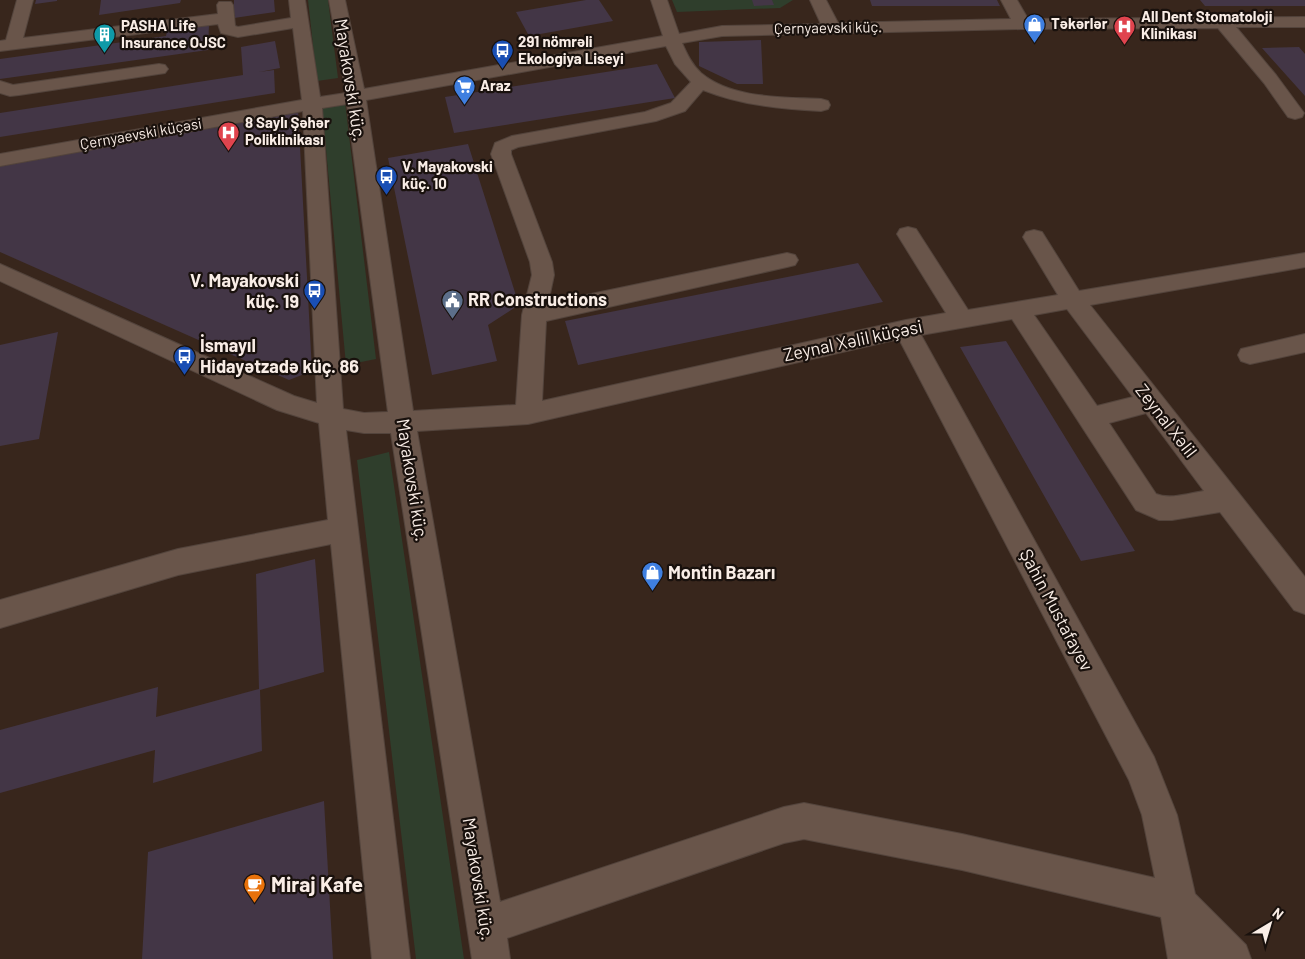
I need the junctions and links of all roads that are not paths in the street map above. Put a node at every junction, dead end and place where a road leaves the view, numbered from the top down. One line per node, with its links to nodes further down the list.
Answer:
1 (25, 0): 16 (street)
2 (225, 0): 9 (street)
3 (297, 0): 10 (street)
4 (337, 0): 20 (street, Mayakovski küç.)
5 (659, 0): 15 (street)
6 (818, 0): 14 (street)
7 (1009, 0): 13 (street)
8 (1195, 7): 11 (street)
9 (226, 18): 10 (street); 16 (street)
10 (300, 22): 21 (street)
11 (1215, 22): 12 (street, Çernyaevski küç.); 13 (street, Çernyaevski küç.); 23 (street)
12 (1305, 22)
13 (1022, 24): 14 (street, Çernyaevski küç.)
14 (832, 28): 15 (street, Çernyaevski küç.)
15 (672, 38): 18 (street); 20 (street, Çernyaevski küç.)
16 (6, 46)
17 (159, 69): 19 (street)
18 (700, 82): 22 (street); 32 (street)
19 (0, 86)
20 (356, 96): 21 (street, Çernyaevski küçəsi); 41 (street, Mayakovski küç.)
21 (312, 103): 24 (street, Çernyaevski küçəsi); 39 (street)
22 (821, 105)
23 (1296, 112)
24 (0, 160)
25 (908, 234): 33 (street)
26 (1034, 237): 30 (street, Zeynal Xəlil)
27 (787, 260): 32 (street)
28 (1305, 260): 30 (street, Zeynal Xəlil küçəsi)
29 (0, 272): 39 (street, Zeynal Xəlil küçəsi)
30 (1072, 299): 31 (street, Zeynal Xəlil küçəsi); 37 (street, Zeynal Xəlil)
31 (1016, 309): 33 (street, Zeynal Xəlil küçəsi); 40 (street)
32 (534, 315): 38 (street)
33 (962, 319): 34 (street, Zeynal Xəlil küçəsi)
34 (906, 329): 38 (street, Zeynal Xəlil küçəsi); 46 (street, Şahin Mustafayev)
35 (1305, 343): 36 (street)
36 (1250, 355)
37 (1152, 402): 40 (street); 42 (street, Zeynal Xəlil)
38 (528, 414): 41 (street, Zeynal Xəlil küçəsi)
39 (331, 417): 41 (street, Zeynal Xəlil küçəsi); 43 (street)
40 (1091, 418): 42 (street)
41 (402, 422): 47 (street, Mayakovski küç.)
42 (1226, 499): 44 (street, Zeynal Xəlil)
43 (344, 529): 45 (street); 48 (street)
44 (1305, 600)
45 (0, 614)
46 (1177, 902): 47 (street); 49 (street, Şahin Mustafayev); 50 (street)
47 (488, 942)
48 (391, 959)
49 (1187, 959)
50 (1232, 959)

